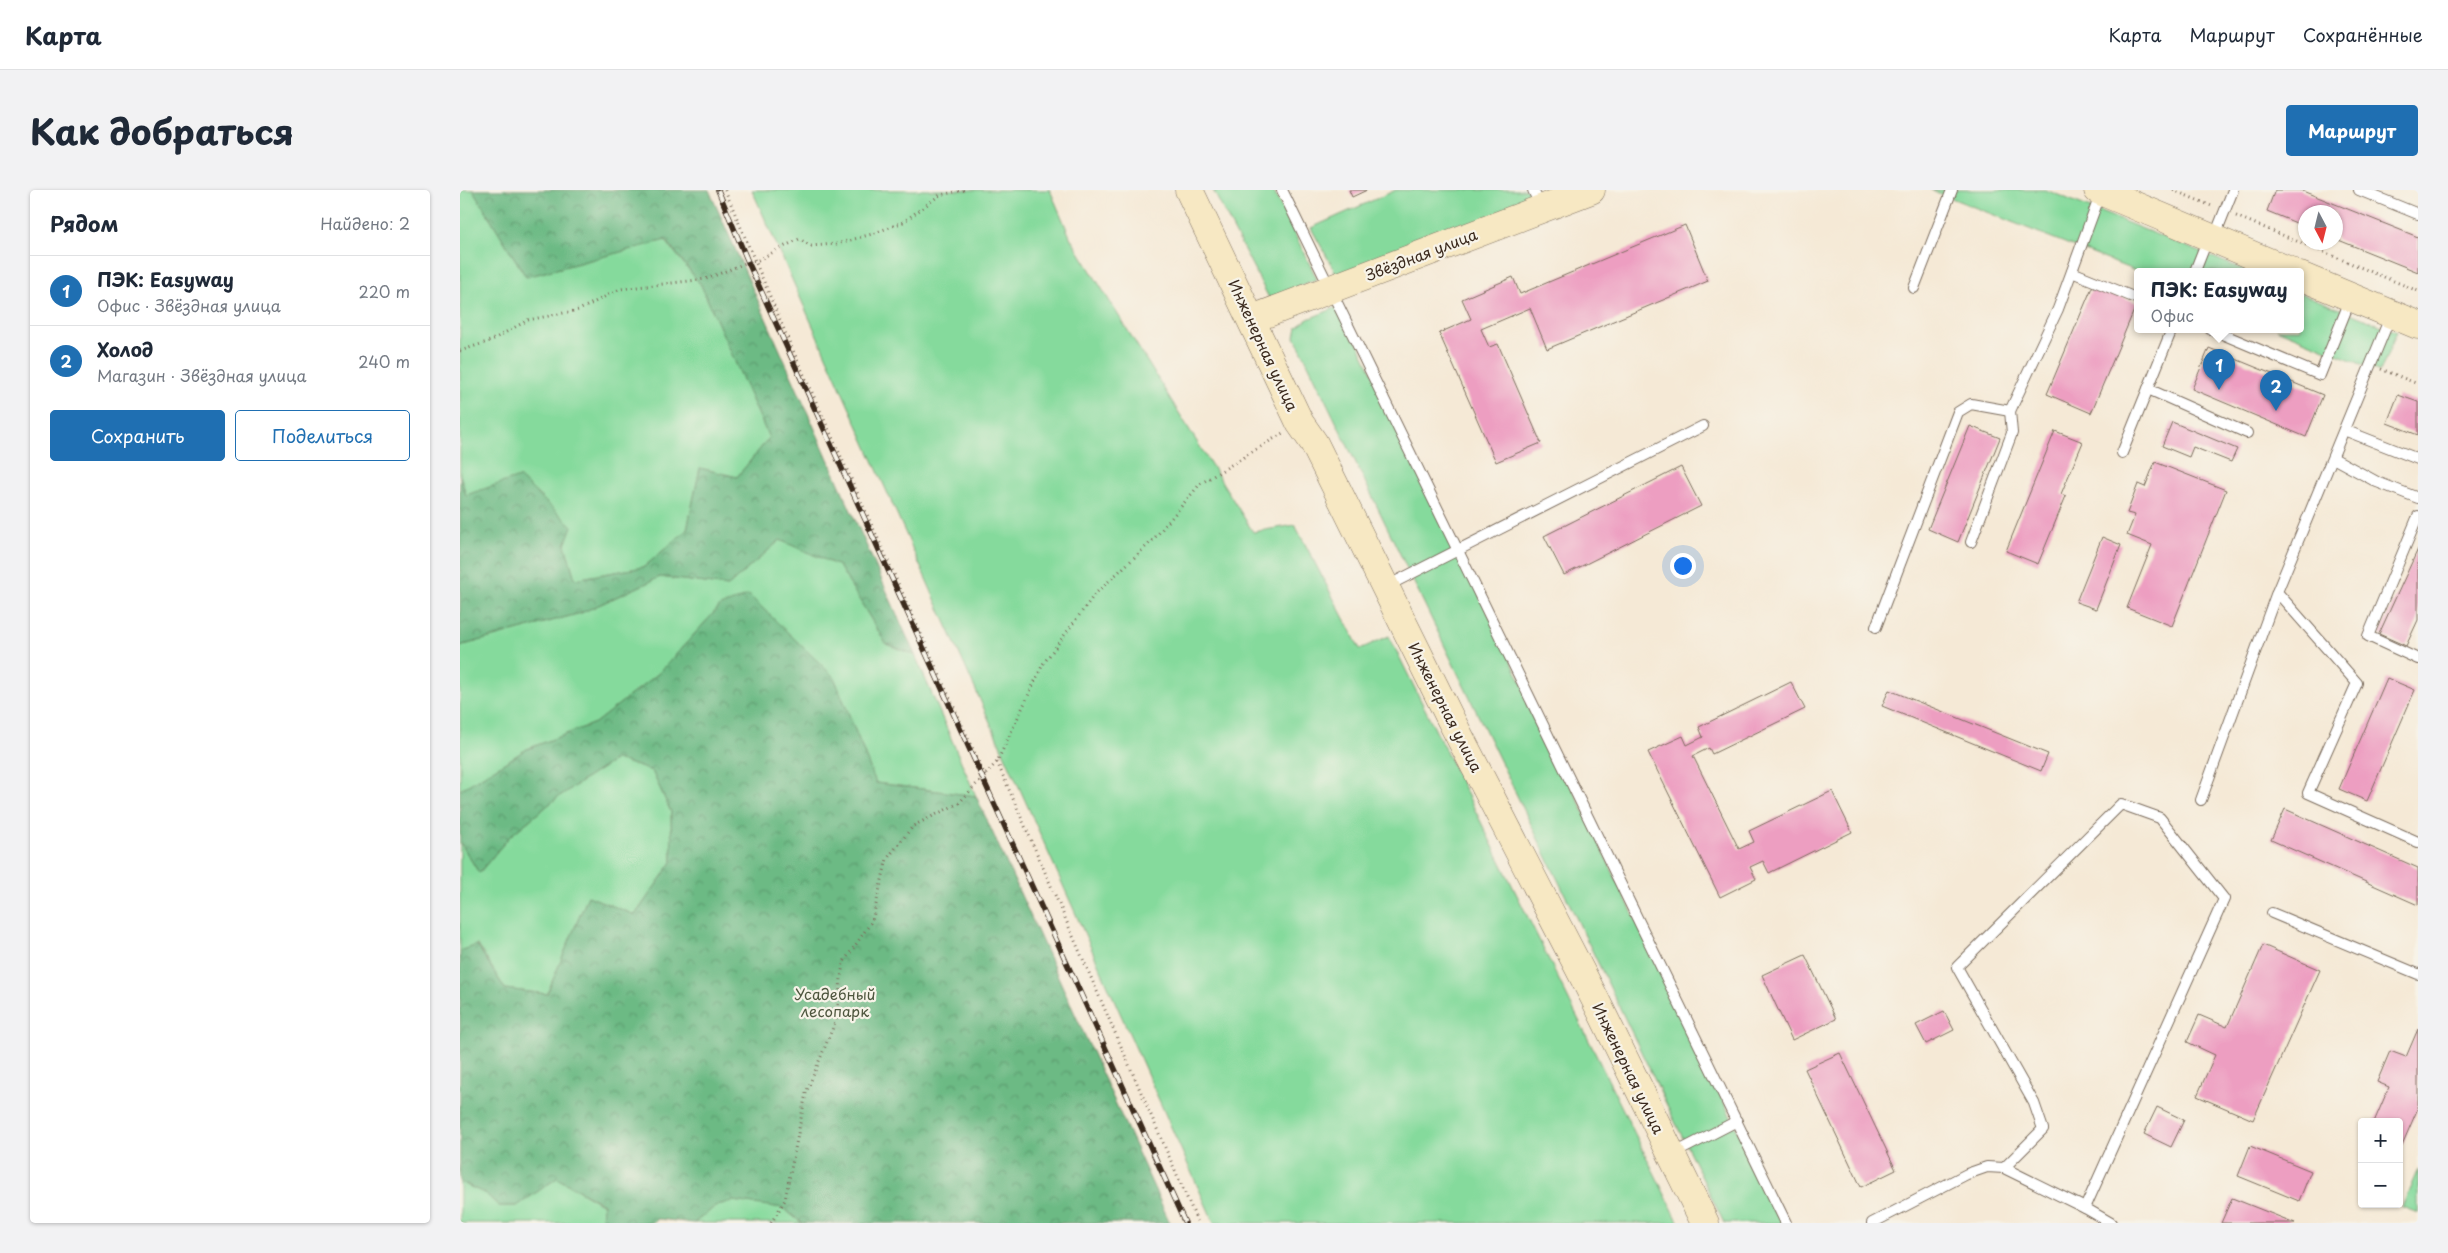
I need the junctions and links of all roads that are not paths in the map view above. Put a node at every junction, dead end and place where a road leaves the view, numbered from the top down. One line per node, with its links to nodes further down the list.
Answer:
1 (1189, 190): 20 (main road, Инженерная улица)
2 (1282, 190): 16 (lane)
3 (1590, 190): 8 (main road, Звёздная улица)
4 (1952, 190): 15 (lane)
5 (2233, 190): 10 (lane)
6 (2359, 190): 9 (lane)
7 (2099, 191): 10 (main road); 13 (lane)
8 (1537, 199): 16 (main road, Звёздная улица)
9 (2418, 214)
10 (2211, 238): 11 (lane); 12 (main road)
11 (2196, 268)
12 (2283, 268)
13 (2072, 272): 17 (lane); 25 (lane)
14 (2304, 278): 18 (main road)
15 (1914, 288)
16 (1330, 289): 20 (main road, Звёздная улица); 35 (lane)
17 (2134, 297)
18 (2351, 297): 19 (main road); 23 (lane)
19 (2392, 314): 21 (main road); 27 (lane)
20 (1252, 319): 36 (main road, Инженерная улица)
21 (2418, 325)
22 (2170, 333): 24 (lane)
23 (2220, 333)
24 (2148, 388): 28 (lane); 29 (lane)
25 (2010, 412): 34 (lane); 38 (lane)
26 (1703, 426): 35 (lane)
27 (2344, 430): 30 (lane); 31 (lane)
28 (2247, 433)
29 (2122, 453)
30 (2333, 458): 32 (lane); 37 (lane)
31 (2418, 459)
32 (2418, 498)
33 (2418, 516): 39 (lane)
34 (1971, 542)
35 (1458, 551): 36 (lane); 44 (lane)
36 (1386, 586): 45 (main road, Инженерная улица)
37 (2277, 592): 40 (lane); 41 (lane)
38 (1876, 627)
39 (2418, 658)
40 (2201, 800)
41 (2418, 842)
42 (2272, 913): 43 (lane)
43 (2418, 974)
44 (1737, 1121): 45 (lane); 49 (lane)
45 (1672, 1154): 48 (main road, Инженерная улица)
46 (2004, 1168): 47 (lane); 47 (lane); 50 (lane)
47 (2086, 1208): 51 (lane)
48 (1705, 1223)
49 (1786, 1223)
50 (1872, 1223)
51 (2110, 1223)

